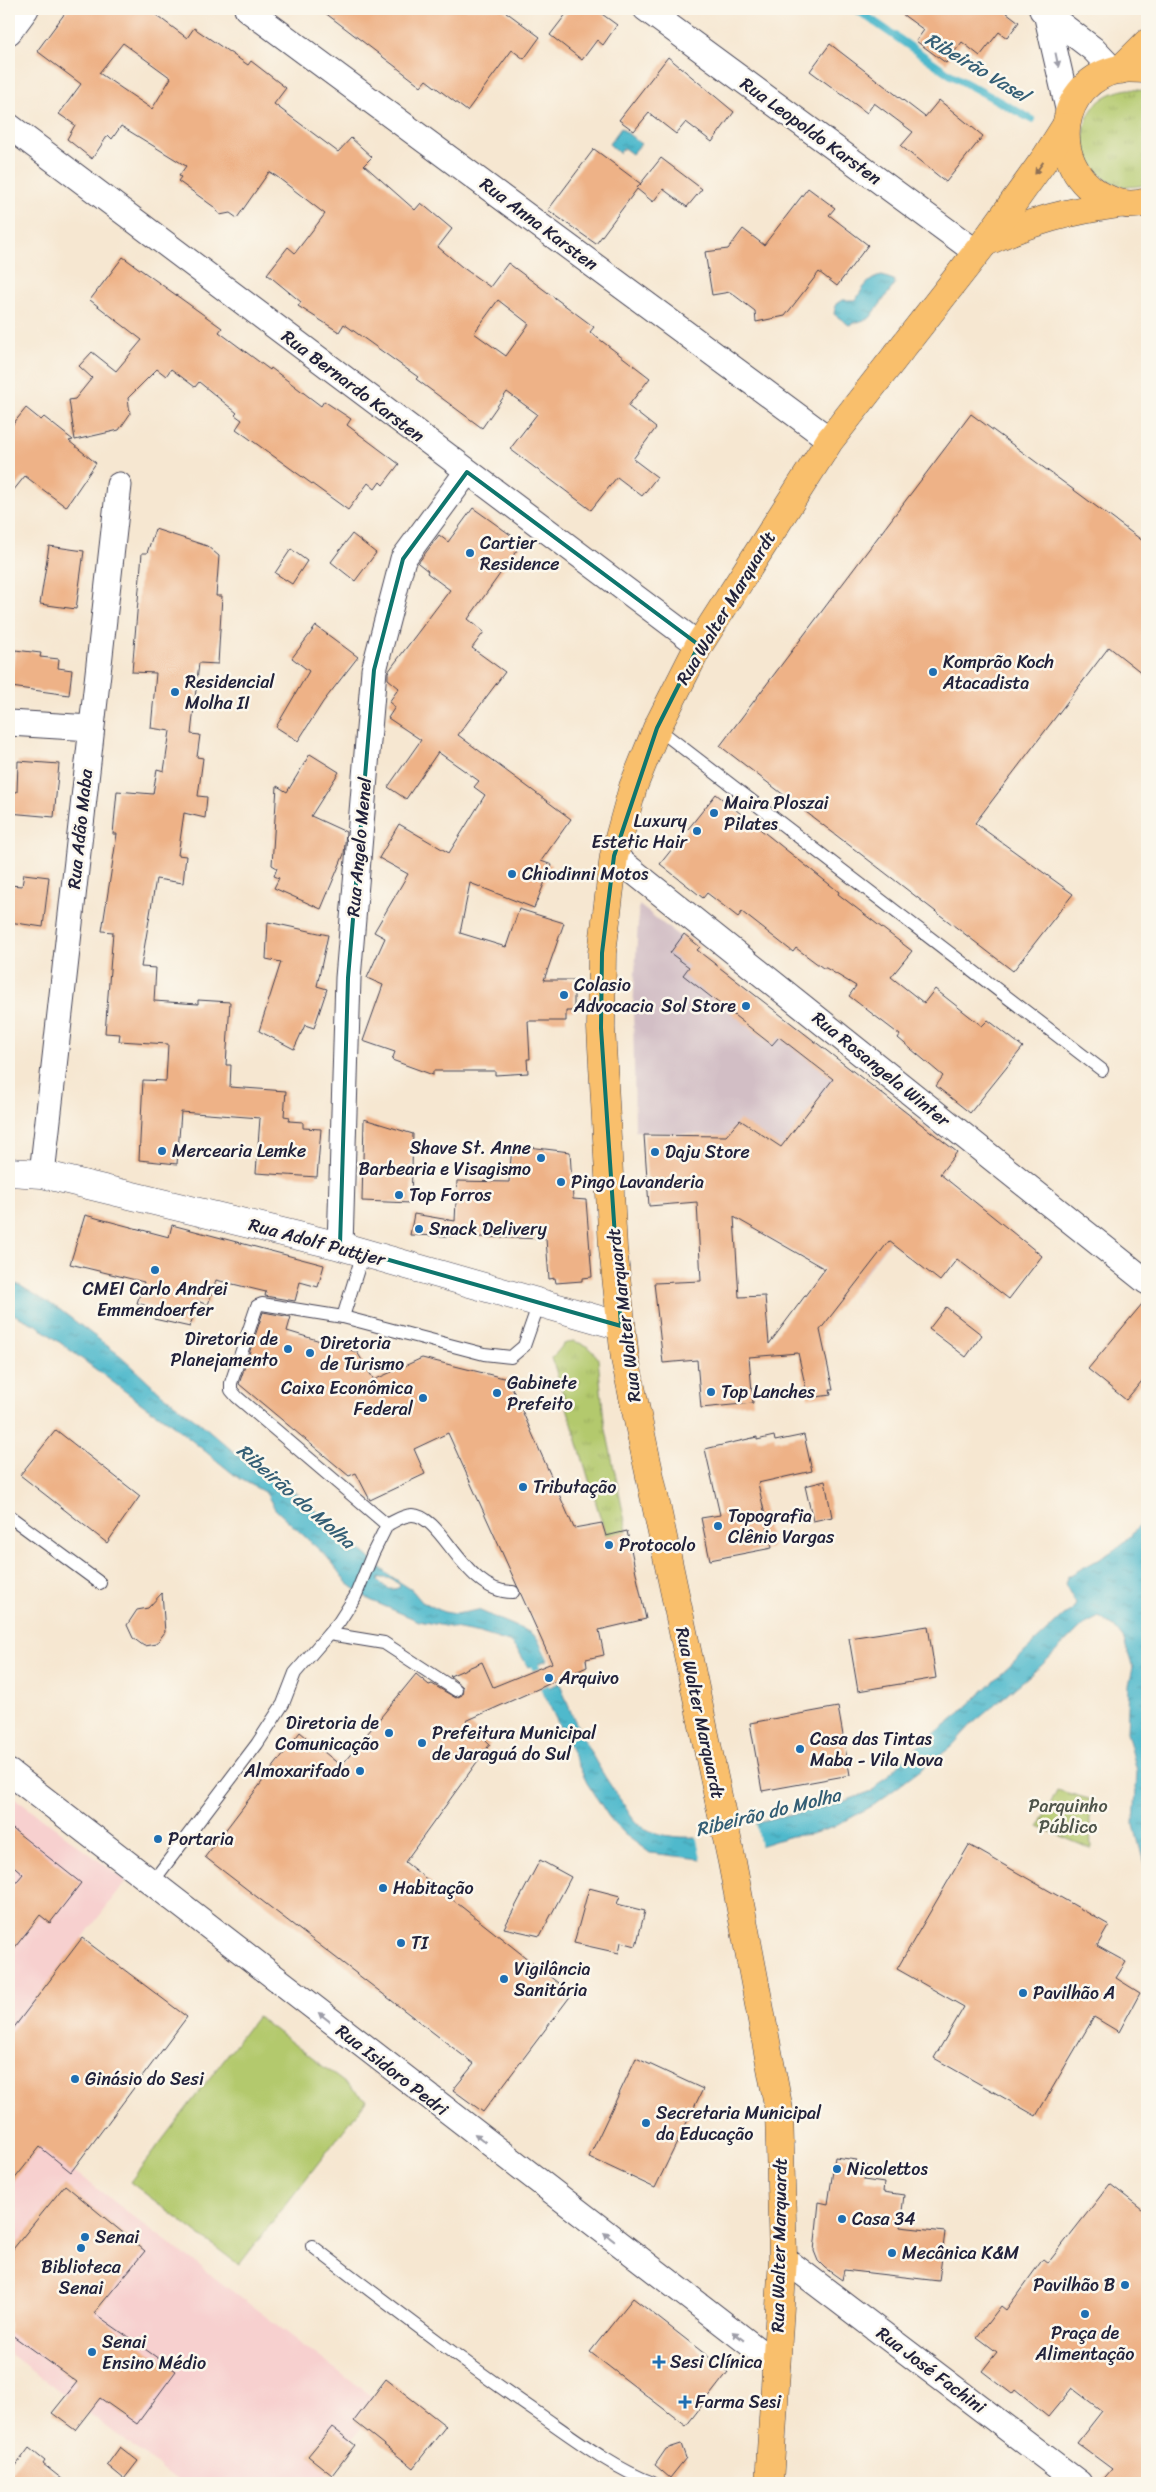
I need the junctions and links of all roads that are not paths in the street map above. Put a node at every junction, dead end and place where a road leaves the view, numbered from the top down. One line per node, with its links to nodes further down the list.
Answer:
1 (26, 9): 5 (street)
2 (247, 9): 13 (street, Rua Anna Karsten)
3 (646, 9): 12 (street, Rua Leopoldo Karsten)
4 (1043, 11): 7 (street); 9 (street, one-way to 9)
5 (9, 32)
6 (1147, 43): 7 (main road)
7 (1117, 70): 8 (main road); 9 (main road, Rua Walter Marquardt)
8 (1147, 70)
9 (1067, 120): 11 (main road); 12 (main road, Rua Walter Marquardt, one-way to 12)
10 (9, 126): 14 (street, Rua Bernardo Karsten)
11 (1137, 205): 12 (main road, Rua Walter Marquardt)
12 (981, 247): 13 (main road, Rua Walter Marquardt)
13 (830, 440): 16 (main road, Rua Walter Marquardt)
14 (467, 472): 16 (street, Rua Bernardo Karsten); 24 (street, Rua Angelo Menel)
15 (119, 485): 18 (street, Rua Adão Maba)
16 (699, 645): 19 (main road, Rua Walter Marquardt)
17 (9, 723): 18 (street)
18 (91, 728): 23 (street, Rua Adão Maba)
19 (657, 728): 20 (main road, Rua Walter Marquardt); 21 (lane)
20 (614, 856): 25 (street, Rua Rosangela Winter); 28 (main road, Rua Walter Marquardt)
21 (1102, 1070)
22 (9, 1172): 23 (street, Rua Adolf Puttjer)
23 (42, 1174): 24 (street, Rua Adolf Puttjer)
24 (351, 1250): 26 (street, Rua Adolf Puttjer); 27 (lane)
25 (1147, 1282)
26 (539, 1303): 27 (lane); 28 (street, Rua Adolf Puttjer)
27 (343, 1317): 30 (lane)
28 (621, 1326): 38 (main road, Rua Walter Marquardt)
29 (9, 1516): 31 (lane)
30 (387, 1525): 32 (lane); 33 (lane)
31 (100, 1583)
32 (513, 1592)
33 (330, 1634): 34 (lane); 36 (lane)
34 (456, 1690)
35 (9, 1772): 36 (street, Rua Isidoro Pedri)
36 (151, 1884): 39 (street, Rua Isidoro Pedri, one-way to 36)
37 (312, 2246): 40 (lane)
38 (783, 2258): 39 (main road, Rua Walter Marquardt); 42 (street, Rua José Fachini)
39 (777, 2365): 41 (main road, Rua Walter Marquardt)
40 (653, 2483)
41 (769, 2483)
42 (1079, 2483)

